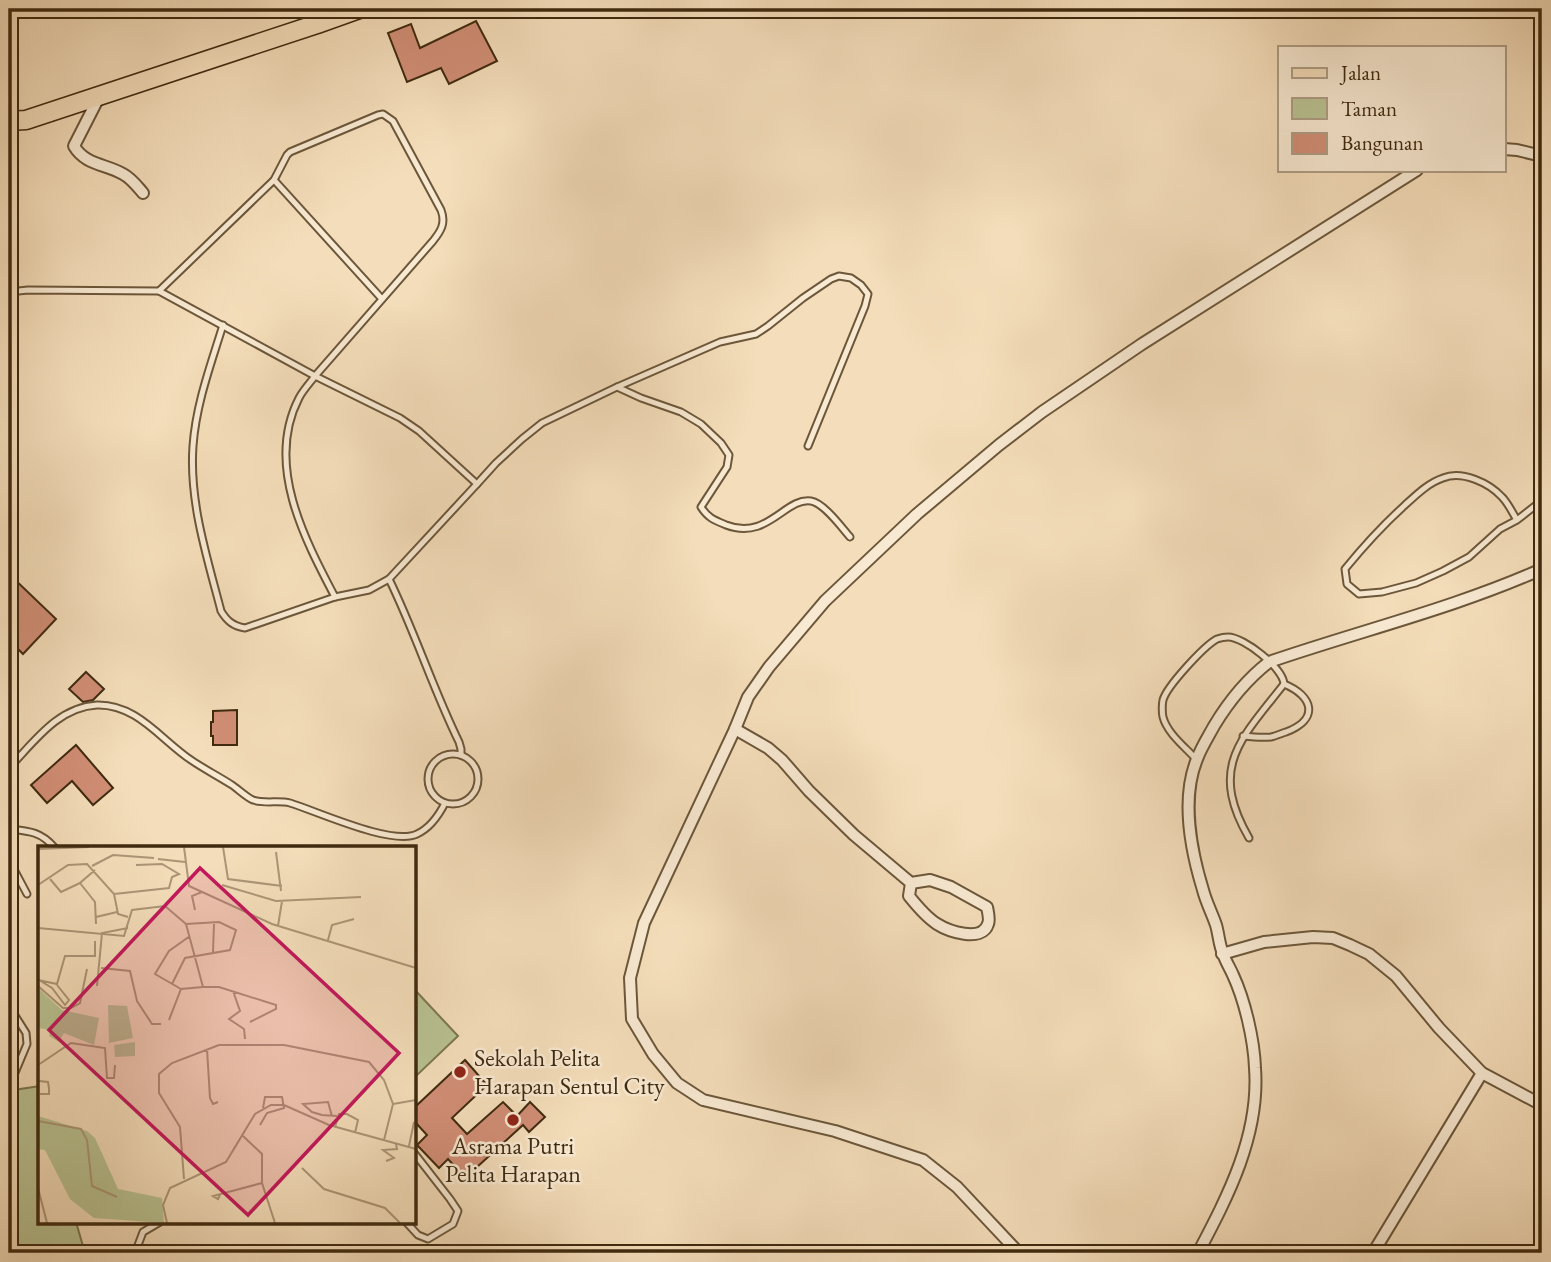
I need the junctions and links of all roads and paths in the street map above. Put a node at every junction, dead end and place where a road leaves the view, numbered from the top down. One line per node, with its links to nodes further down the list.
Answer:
1 (359, 9): 2 (main road)
2 (100, 95): 3 (main road); 8 (street)
3 (9, 121)
4 (1506, 149): 5 (street)
5 (1542, 156)
6 (1414, 172): 26 (street)
7 (274, 180): 9 (lane); 11 (lane); 11 (lane)
8 (143, 193)
9 (159, 291): 10 (lane); 12 (lane)
10 (9, 292)
11 (383, 299): 13 (lane)
12 (223, 325): 13 (lane); 23 (lane)
13 (315, 376): 17 (lane); 23 (lane)
14 (617, 387): 15 (lane); 17 (lane); 20 (lane)
15 (808, 446)
16 (1542, 478): 18 (lane)
17 (477, 484): 22 (lane)
18 (1541, 505): 19 (lane)
19 (1517, 520): 19 (lane)
20 (850, 537)
21 (1542, 569): 24 (street)
22 (389, 579): 23 (lane); 28 (lane)
23 (335, 597)
24 (1269, 662): 25 (lane); 29 (street); 29 (lane)
25 (1284, 684): 27 (lane); 27 (lane)
26 (735, 729): 36 (street); 47 (street)
27 (1243, 736): 33 (lane)
28 (461, 755): 31 (lane); 31 (lane)
29 (1196, 760): 38 (street)
30 (9, 768): 31 (lane)
31 (445, 803)
32 (9, 829): 34 (lane)
33 (1249, 838)
34 (53, 846)
35 (9, 860): 37 (lane)
36 (911, 883): 36 (street)
37 (27, 894)
38 (1223, 954): 40 (street); 48 (street)
39 (9, 1006): 41 (lane)
40 (1482, 1073): 42 (street); 49 (street)
41 (9, 1087)
42 (1542, 1105)
43 (416, 1155): 45 (lane)
44 (157, 1224): 46 (lane)
45 (408, 1224)
46 (135, 1253)
47 (1019, 1253)
48 (1198, 1253)
49 (1373, 1253)

